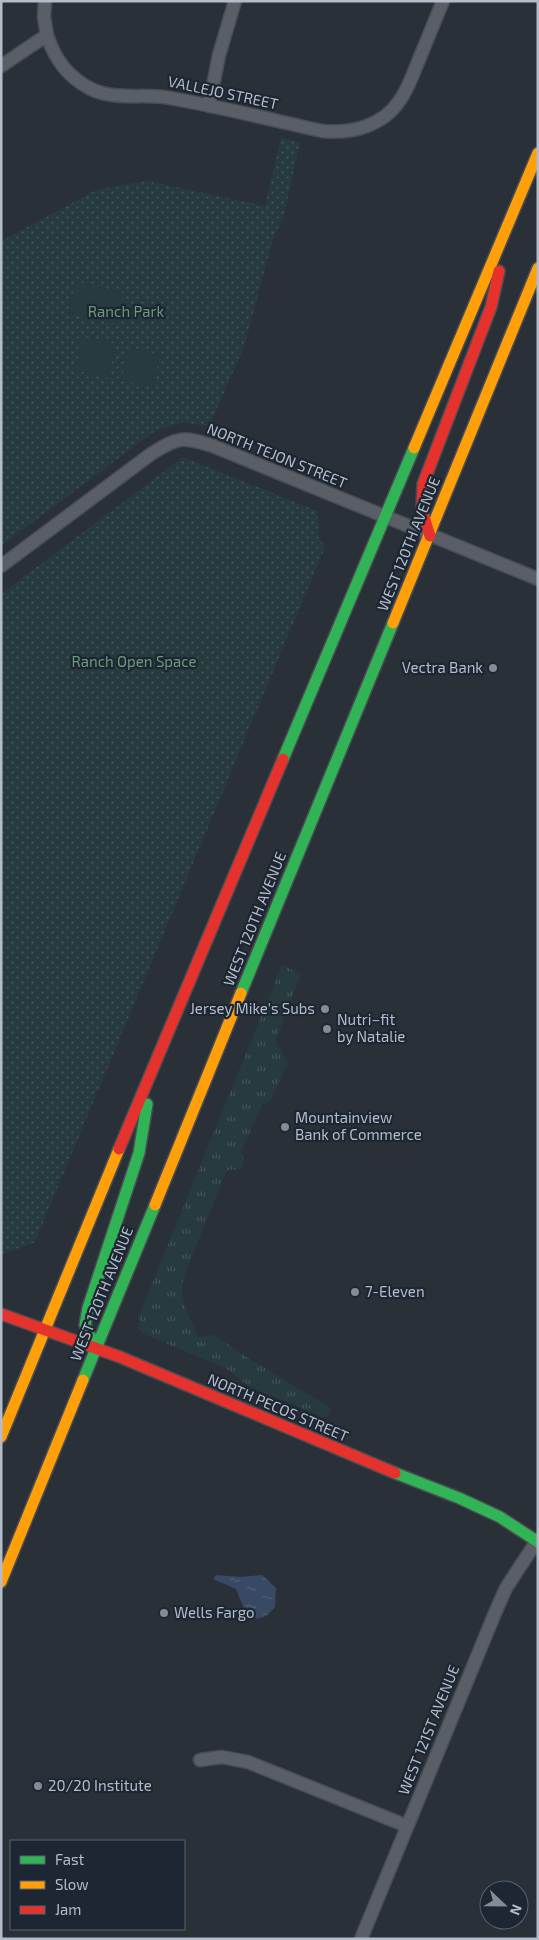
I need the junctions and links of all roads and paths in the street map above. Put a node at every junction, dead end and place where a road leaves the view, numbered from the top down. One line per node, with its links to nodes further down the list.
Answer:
1 (46, 1): 4 (street, VALLEJO STREET)
2 (234, 1): 6 (street)
3 (443, 1): 6 (street, VALLEJO STREET)
4 (47, 35): 5 (street); 6 (street, VALLEJO STREET)
5 (1, 66)
6 (209, 106)
7 (538, 153): 8 (main road, WEST 120TH AVENUE)
8 (513, 212): 10 (main road, WEST 120TH AVENUE); 11 (main road)
9 (538, 268): 11 (main road, WEST 120TH AVENUE)
10 (386, 517): 11 (street, NORTH TEJON STREET); 12 (street, NORTH TEJON STREET); 14 (main road, WEST 120TH AVENUE)
11 (430, 536): 13 (street, NORTH TEJON STREET); 17 (main road, WEST 120TH AVENUE)
12 (1, 566)
13 (538, 579)
14 (152, 1070): 16 (main road, WEST 120TH AVENUE); 17 (main road)
15 (1, 1314): 16 (main road, NORTH PECOS STREET)
16 (44, 1331): 17 (main road, NORTH PECOS STREET); 18 (main road, WEST 120TH AVENUE)
17 (96, 1348): 19 (main road, NORTH PECOS STREET); 20 (main road, WEST 120TH AVENUE)
18 (1, 1437)
19 (537, 1541): 22 (street, WEST 121ST AVENUE)
20 (1, 1582)
21 (200, 1760): 22 (street)
22 (408, 1826): 23 (street, WEST 121ST AVENUE)
23 (361, 1939)

